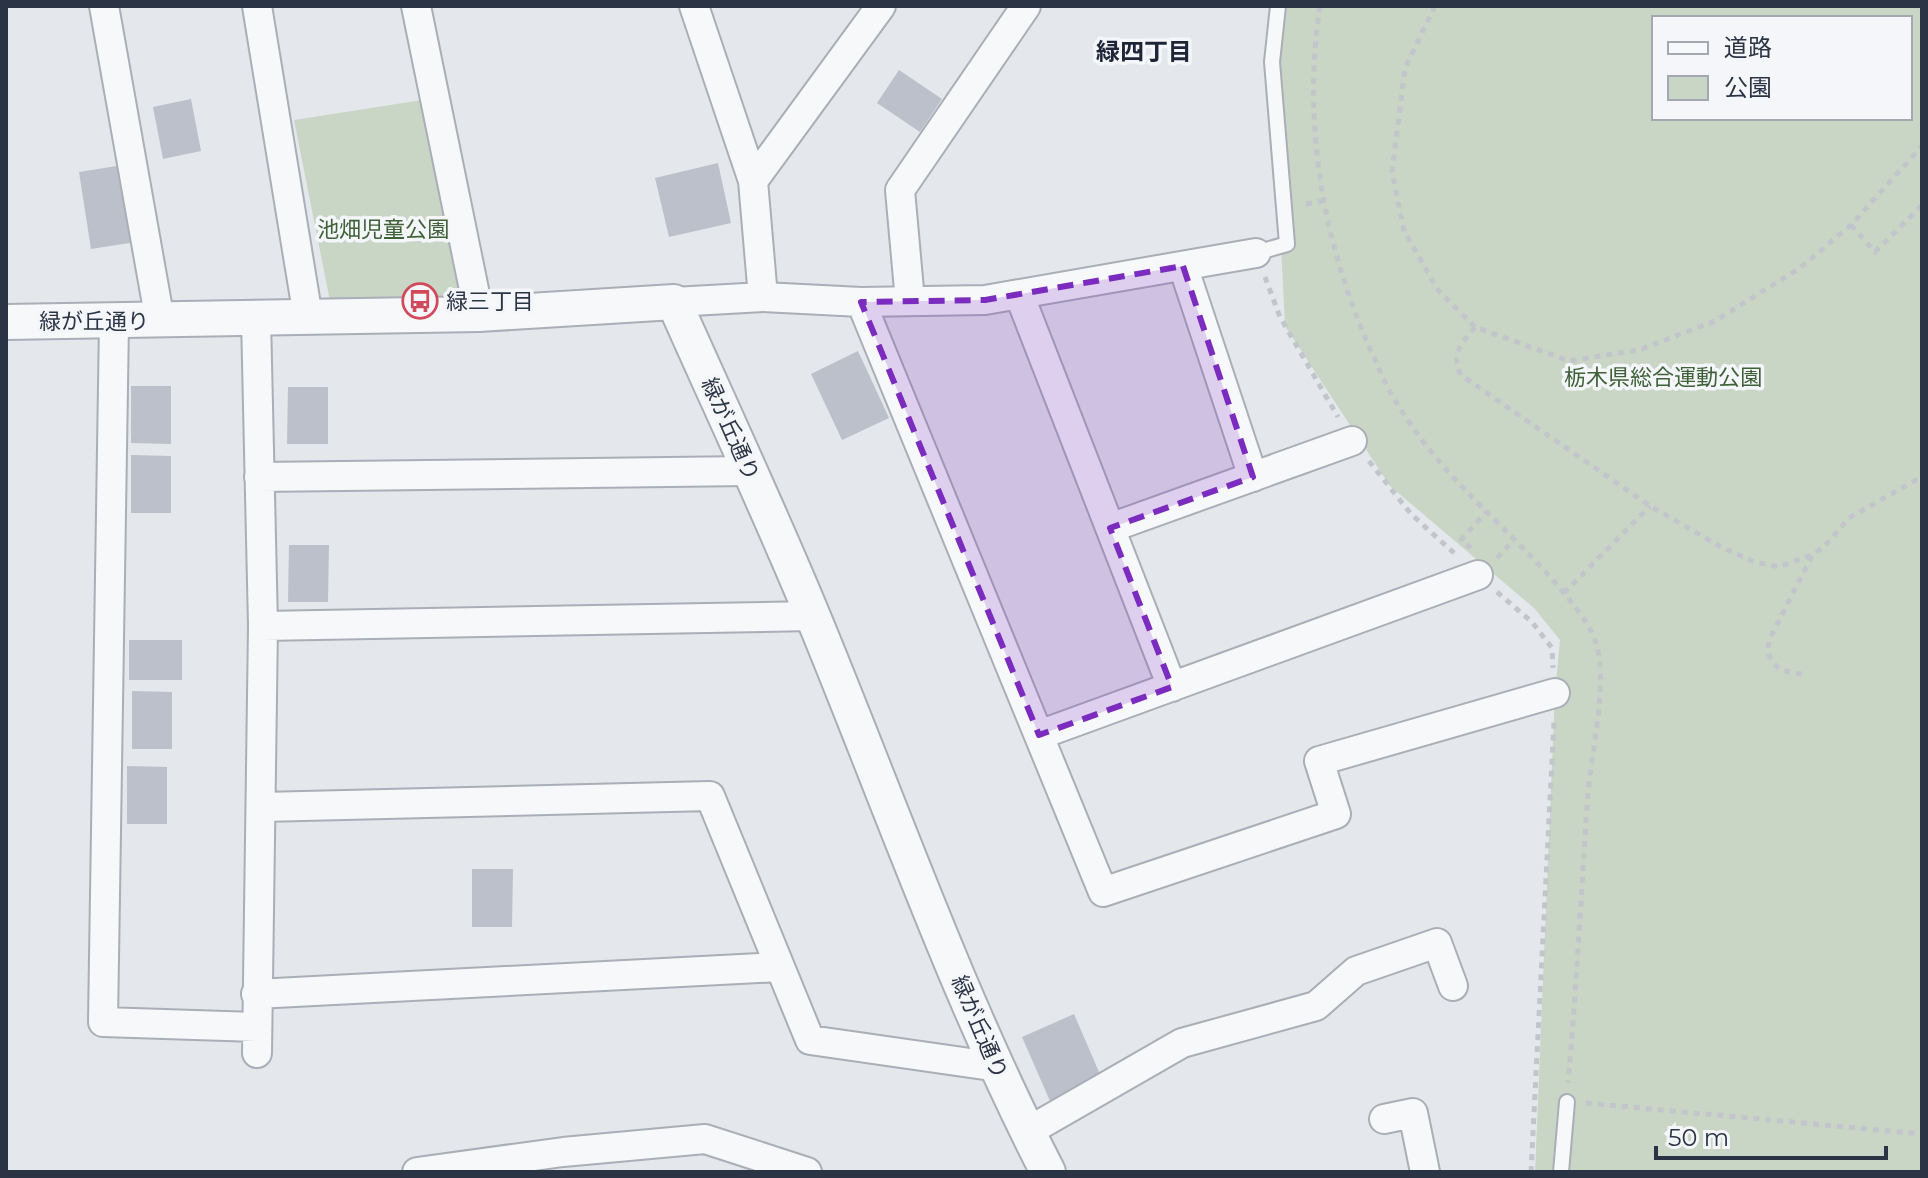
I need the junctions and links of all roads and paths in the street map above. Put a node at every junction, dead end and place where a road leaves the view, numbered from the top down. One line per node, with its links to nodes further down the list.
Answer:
1 (104, 6): 23 (street)
2 (257, 6): 21 (street)
3 (416, 6): 20 (street)
4 (694, 6): 10 (street)
5 (881, 6): 10 (street)
6 (1026, 6): 17 (street)
7 (1278, 6): 13 (lane)
8 (1435, 6): 26 (path)
9 (1922, 146): 12 (path)
10 (753, 181): 16 (street)
11 (1922, 205): 12 (path)
12 (1851, 225): 26 (path)
13 (1256, 253): 14 (street); 27 (path)
14 (1183, 266): 15 (street); 30 (street)
15 (1019, 294): 17 (street); 33 (street)
16 (763, 297): 18 (street); 19 (street)
17 (910, 301): 19 (street)
18 (674, 302): 20 (street, 緑が丘通り); 28 (street, 緑が丘通り)
19 (861, 302): 43 (street)
20 (479, 314): 21 (street, 緑が丘通り)
21 (308, 317): 22 (street, 緑が丘通り)
22 (256, 318): 23 (street, 緑が丘通り); 29 (street)
23 (160, 321): 25 (street, 緑が丘通り)
24 (6, 322): 25 (street, 緑が丘通り)
25 (114, 322): 47 (street)
26 (1475, 327): 32 (path)
27 (1352, 441): 30 (street); 36 (path)
28 (749, 471): 29 (street); 38 (street, 緑が丘通り)
29 (259, 477): 39 (street)
30 (1253, 477): 33 (street)
31 (1922, 479): 35 (path)
32 (1650, 506): 35 (path); 37 (path)
33 (1110, 528): 41 (street)
34 (1513, 541): 36 (path)
35 (1812, 555): 40 (path)
36 (1484, 569): 41 (street); 42 (path)
37 (1564, 593)
38 (813, 616): 39 (street); 48 (street, 緑が丘通り)
39 (263, 626): 44 (street)
40 (1802, 674)
41 (1172, 687): 43 (street)
42 (1555, 693): 43 (street); 59 (path)
43 (1039, 735)
44 (262, 807): 45 (street); 47 (street)
45 (779, 967): 47 (street); 48 (street)
46 (1453, 986): 51 (street)
47 (256, 994)
48 (998, 1067): 51 (street, 緑が丘通り)
49 (1567, 1102): 60 (lane)
50 (1384, 1119): 58 (street)
51 (1027, 1132): 57 (street, 緑が丘通り)
52 (727, 1159): 53 (street); 56 (street)
53 (584, 1161): 54 (street)
54 (451, 1170): 55 (street)
55 (417, 1172)
56 (807, 1172)
57 (1048, 1172)
58 (1425, 1172)
59 (1531, 1172)
60 (1561, 1172)

